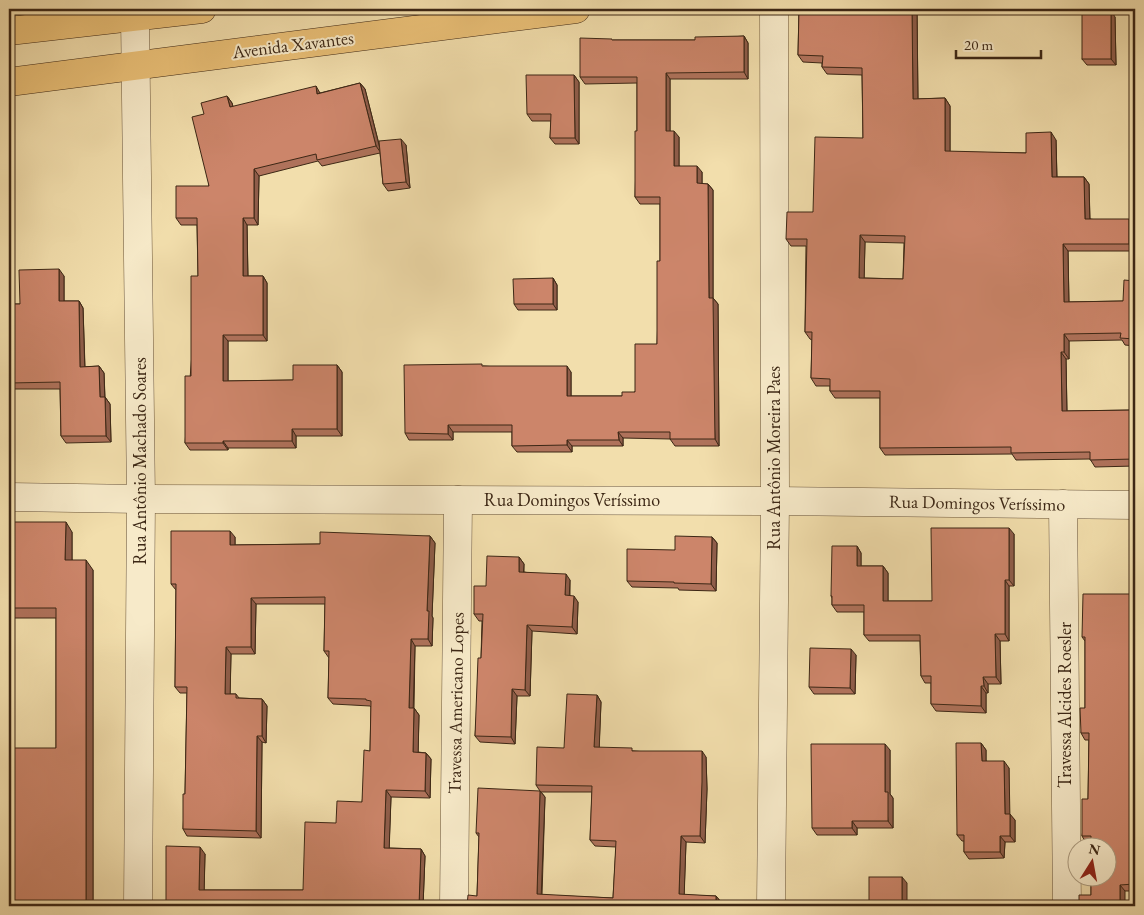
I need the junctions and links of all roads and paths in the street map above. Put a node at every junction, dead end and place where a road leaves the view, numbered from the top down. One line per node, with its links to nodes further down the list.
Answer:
1 (202, 9): 4 (main road)
2 (576, 9): 6 (main road, Avenida Xavantes)
3 (774, 9): 11 (street, Rua Antônio Moreira Paes)
4 (135, 16): 5 (main road); 6 (street, Rua Antônio Machado Soares)
5 (9, 31)
6 (136, 66): 7 (main road, Avenida Xavantes); 9 (street, Rua Antônio Machado Soares)
7 (9, 82)
8 (9, 497): 9 (street, Rua Domingos Veríssimo)
9 (141, 499): 10 (street, Rua Domingos Veríssimo); 14 (street, Rua Antônio Machado Soares)
10 (458, 500): 11 (street, Rua Domingos Veríssimo); 15 (street, Travessa Americano Lopes)
11 (775, 501): 12 (street, Rua Domingos Veríssimo); 16 (street, Rua Antônio Moreira Paes)
12 (1063, 504): 13 (street, Rua Domingos Veríssimo); 17 (street, Travessa Alcides Roesler)
13 (1135, 505)
14 (138, 906)
15 (454, 906)
16 (771, 906)
17 (1067, 906)

